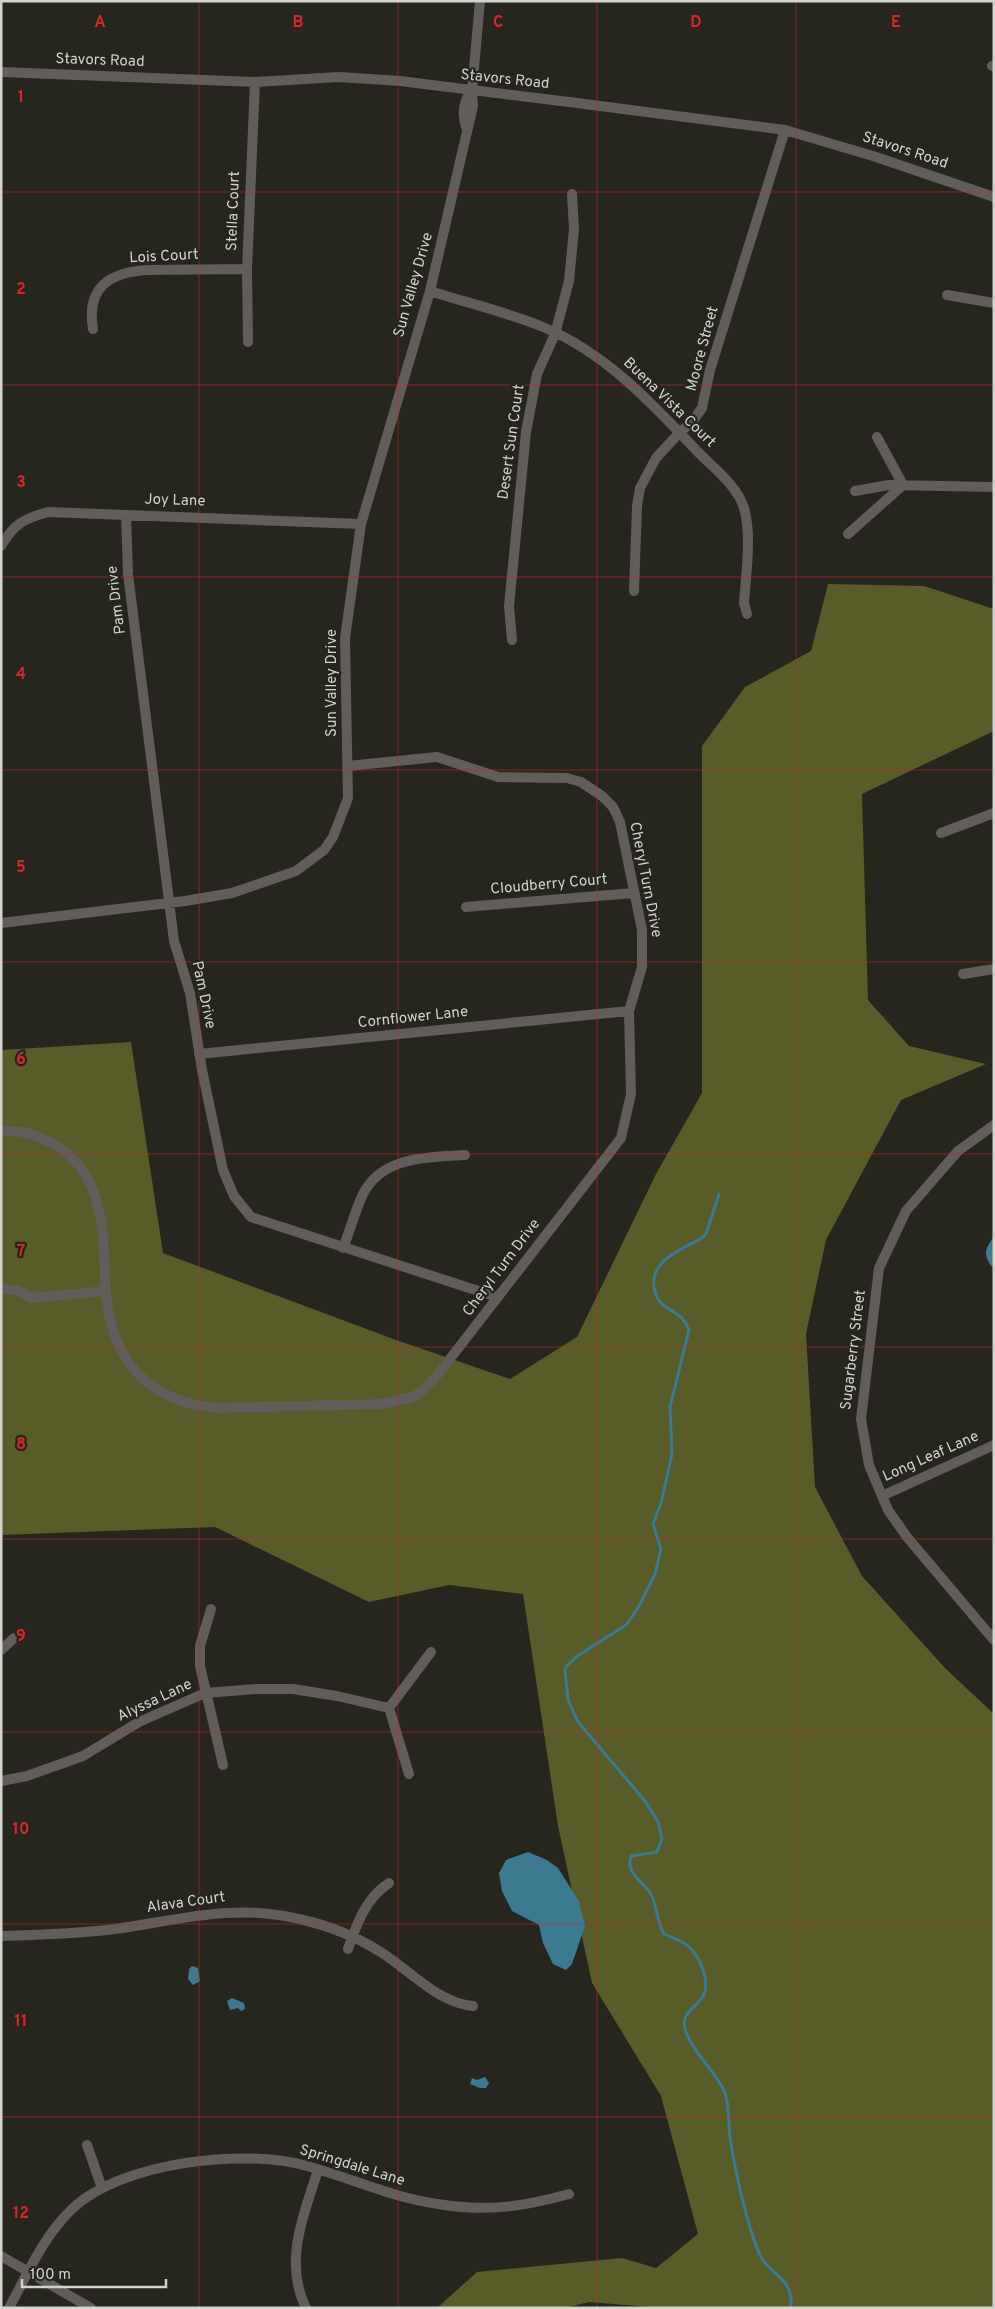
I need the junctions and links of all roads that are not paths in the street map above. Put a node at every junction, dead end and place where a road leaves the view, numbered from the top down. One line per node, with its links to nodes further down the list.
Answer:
1 (480, 1): 4 (street, Sun Valley Drive)
2 (1, 72): 3 (street, Stavors Road)
3 (254, 82): 4 (street, Stavors Road); 8 (street, Stella Court)
4 (472, 91): 5 (street, Stavors Road); 9 (street, Sun Valley Drive)
5 (785, 130): 7 (street, Stavors Road); 15 (street, Moore Street)
6 (572, 194): 13 (street, Desert Sun Court)
7 (994, 197)
8 (247, 269): 12 (street, Lois Court); 14 (street, Stella Court)
9 (430, 291): 13 (street, Buena Vista Court); 21 (street, Sun Valley Drive)
10 (948, 294): 11 (street)
11 (994, 303)
12 (93, 329)
13 (555, 334): 15 (street, Buena Vista Court); 26 (street, Desert Sun Court)
14 (248, 342)
15 (680, 432): 24 (street, Moore Street); 25 (street, Buena Vista Court)
16 (877, 437): 17 (street)
17 (903, 485): 18 (street); 19 (street); 22 (street)
18 (994, 487)
19 (855, 491)
20 (126, 514): 21 (street, Joy Lane); 23 (street, Joy Lane); 31 (street, Pam Drive)
21 (361, 524): 27 (street, Sun Valley Drive)
22 (848, 534)
23 (1, 546)
24 (634, 591)
25 (746, 614)
26 (512, 640)
27 (348, 766): 30 (street, Cheryl Turn Drive); 31 (street, Sun Valley Drive)
28 (994, 813): 29 (street)
29 (941, 834)
30 (634, 893): 32 (street, Cloudberry Court); 36 (street, Cheryl Turn Drive)
31 (170, 902): 33 (street, Sun Valley Drive); 37 (street, Pam Drive)
32 (466, 907)
33 (1, 923)
34 (994, 969): 35 (street)
35 (963, 974)
36 (629, 1011): 37 (street, Cornflower Lane); 44 (street, Cheryl Turn Drive)
37 (199, 1054): 41 (street, Pam Drive)
38 (994, 1125): 46 (street, Sugarberry Street)
39 (1, 1132): 43 (street, Cheryl Turn Drive)
40 (465, 1155): 41 (street)
41 (343, 1248): 44 (street, Pam Drive)
42 (5, 1289): 43 (street)
43 (106, 1291): 44 (street, Cheryl Turn Drive)
44 (497, 1297)
45 (994, 1445): 46 (street, Long Leaf Lane)
46 (882, 1496): 49 (street, Sugarberry Street)
47 (211, 1609): 52 (street)
48 (14, 1638): 50 (street)
49 (994, 1640)
50 (1, 1650)
51 (431, 1652): 53 (street)
52 (205, 1694): 53 (street, Alyssa Lane); 54 (street); 56 (street, Alyssa Lane)
53 (389, 1708): 55 (street)
54 (223, 1765)
55 (409, 1774)
56 (1, 1781)
57 (389, 1883): 59 (street)
58 (1, 1936): 59 (street, Alava Court)
59 (352, 1938): 60 (street); 61 (street, Alava Court)
60 (348, 1949)
61 (473, 2006)
62 (88, 2145): 64 (street)
63 (318, 2170): 64 (street, Springdale Lane); 65 (street, Springdale Lane); 70 (street)
64 (102, 2188): 67 (street, Springdale Lane)
65 (569, 2194)
66 (1, 2256): 67 (street)
67 (30, 2271): 68 (street, Springdale Lane); 69 (street)
68 (10, 2308)
69 (91, 2308)
70 (306, 2308)

